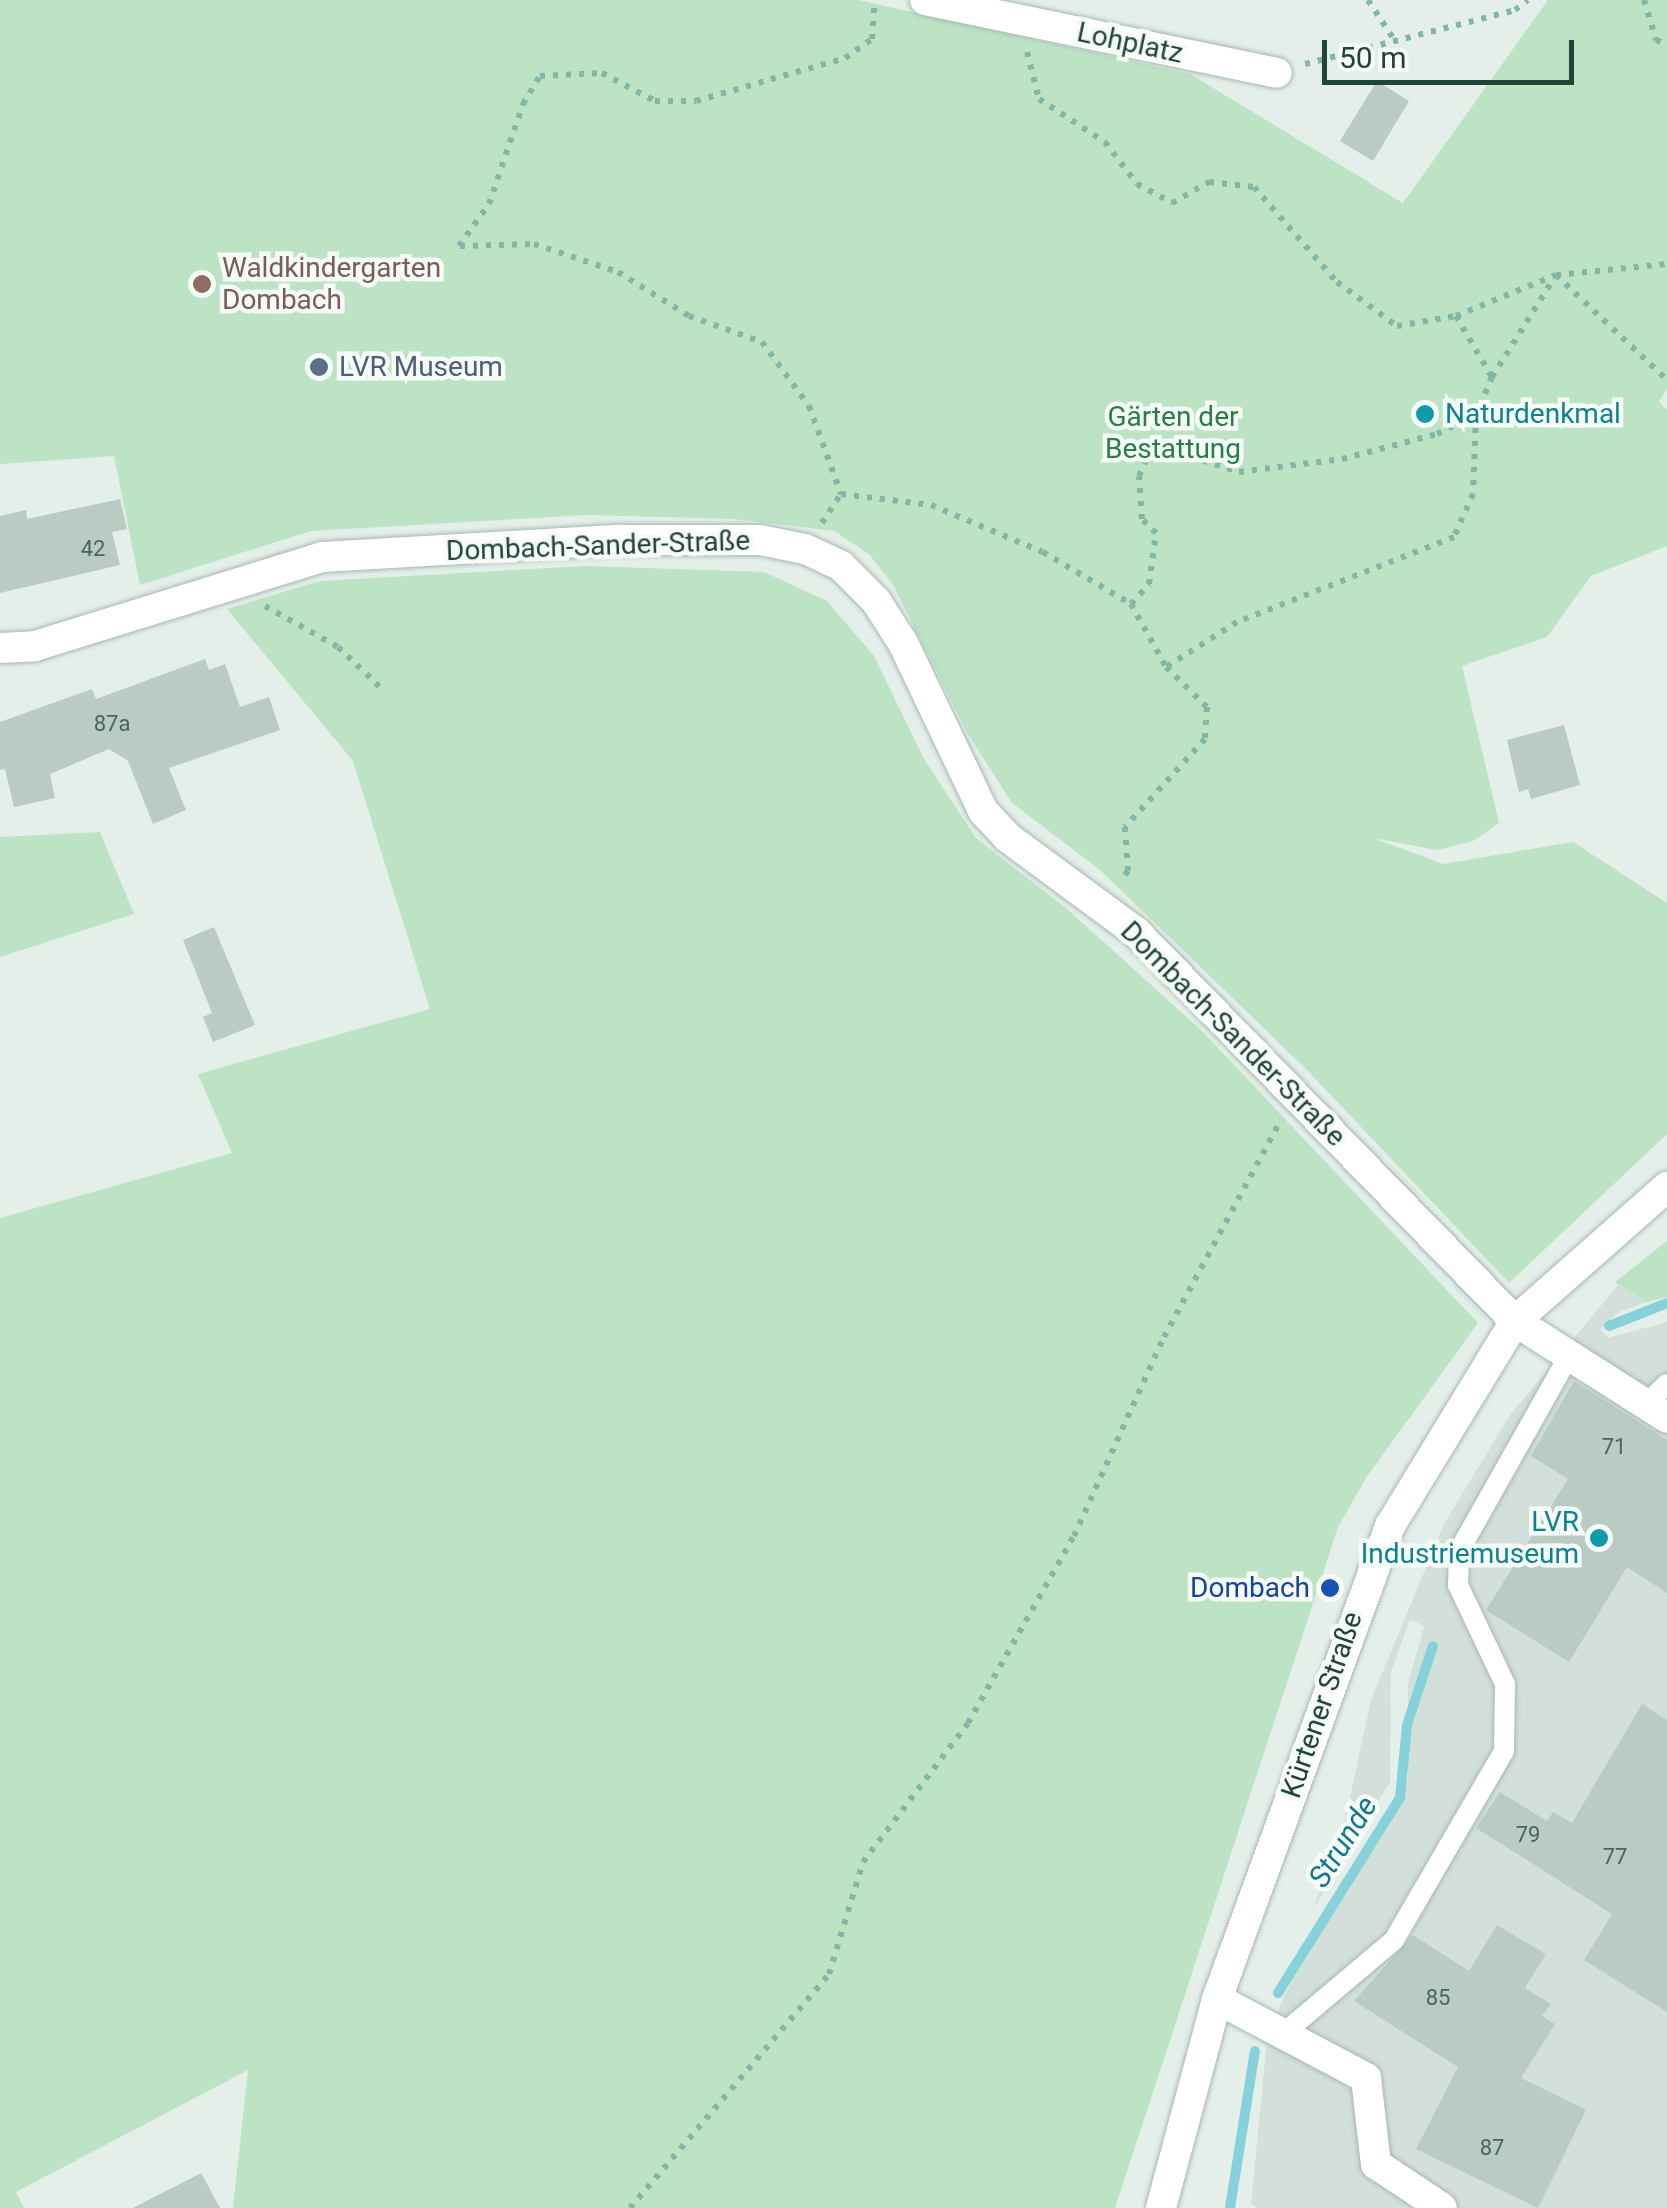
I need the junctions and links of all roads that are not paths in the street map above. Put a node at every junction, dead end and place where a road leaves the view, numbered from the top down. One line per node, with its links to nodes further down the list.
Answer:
1 (924, 0): 2 (street, Lohplatz)
2 (1277, 73)
3 (0, 648): 5 (street, Dombach-Sander-Straße)
4 (1667, 1187): 5 (street, Kürtener Straße)
5 (1515, 1321): 6 (street); 8 (street, Kürtener Straße)
6 (1567, 1359): 7 (street); 9 (lane)
7 (1660, 1403)
8 (1218, 1998): 9 (street); 10 (street, Kürtener Straße)
9 (1284, 2033): 11 (street)
10 (1160, 2208)
11 (1442, 2208)

